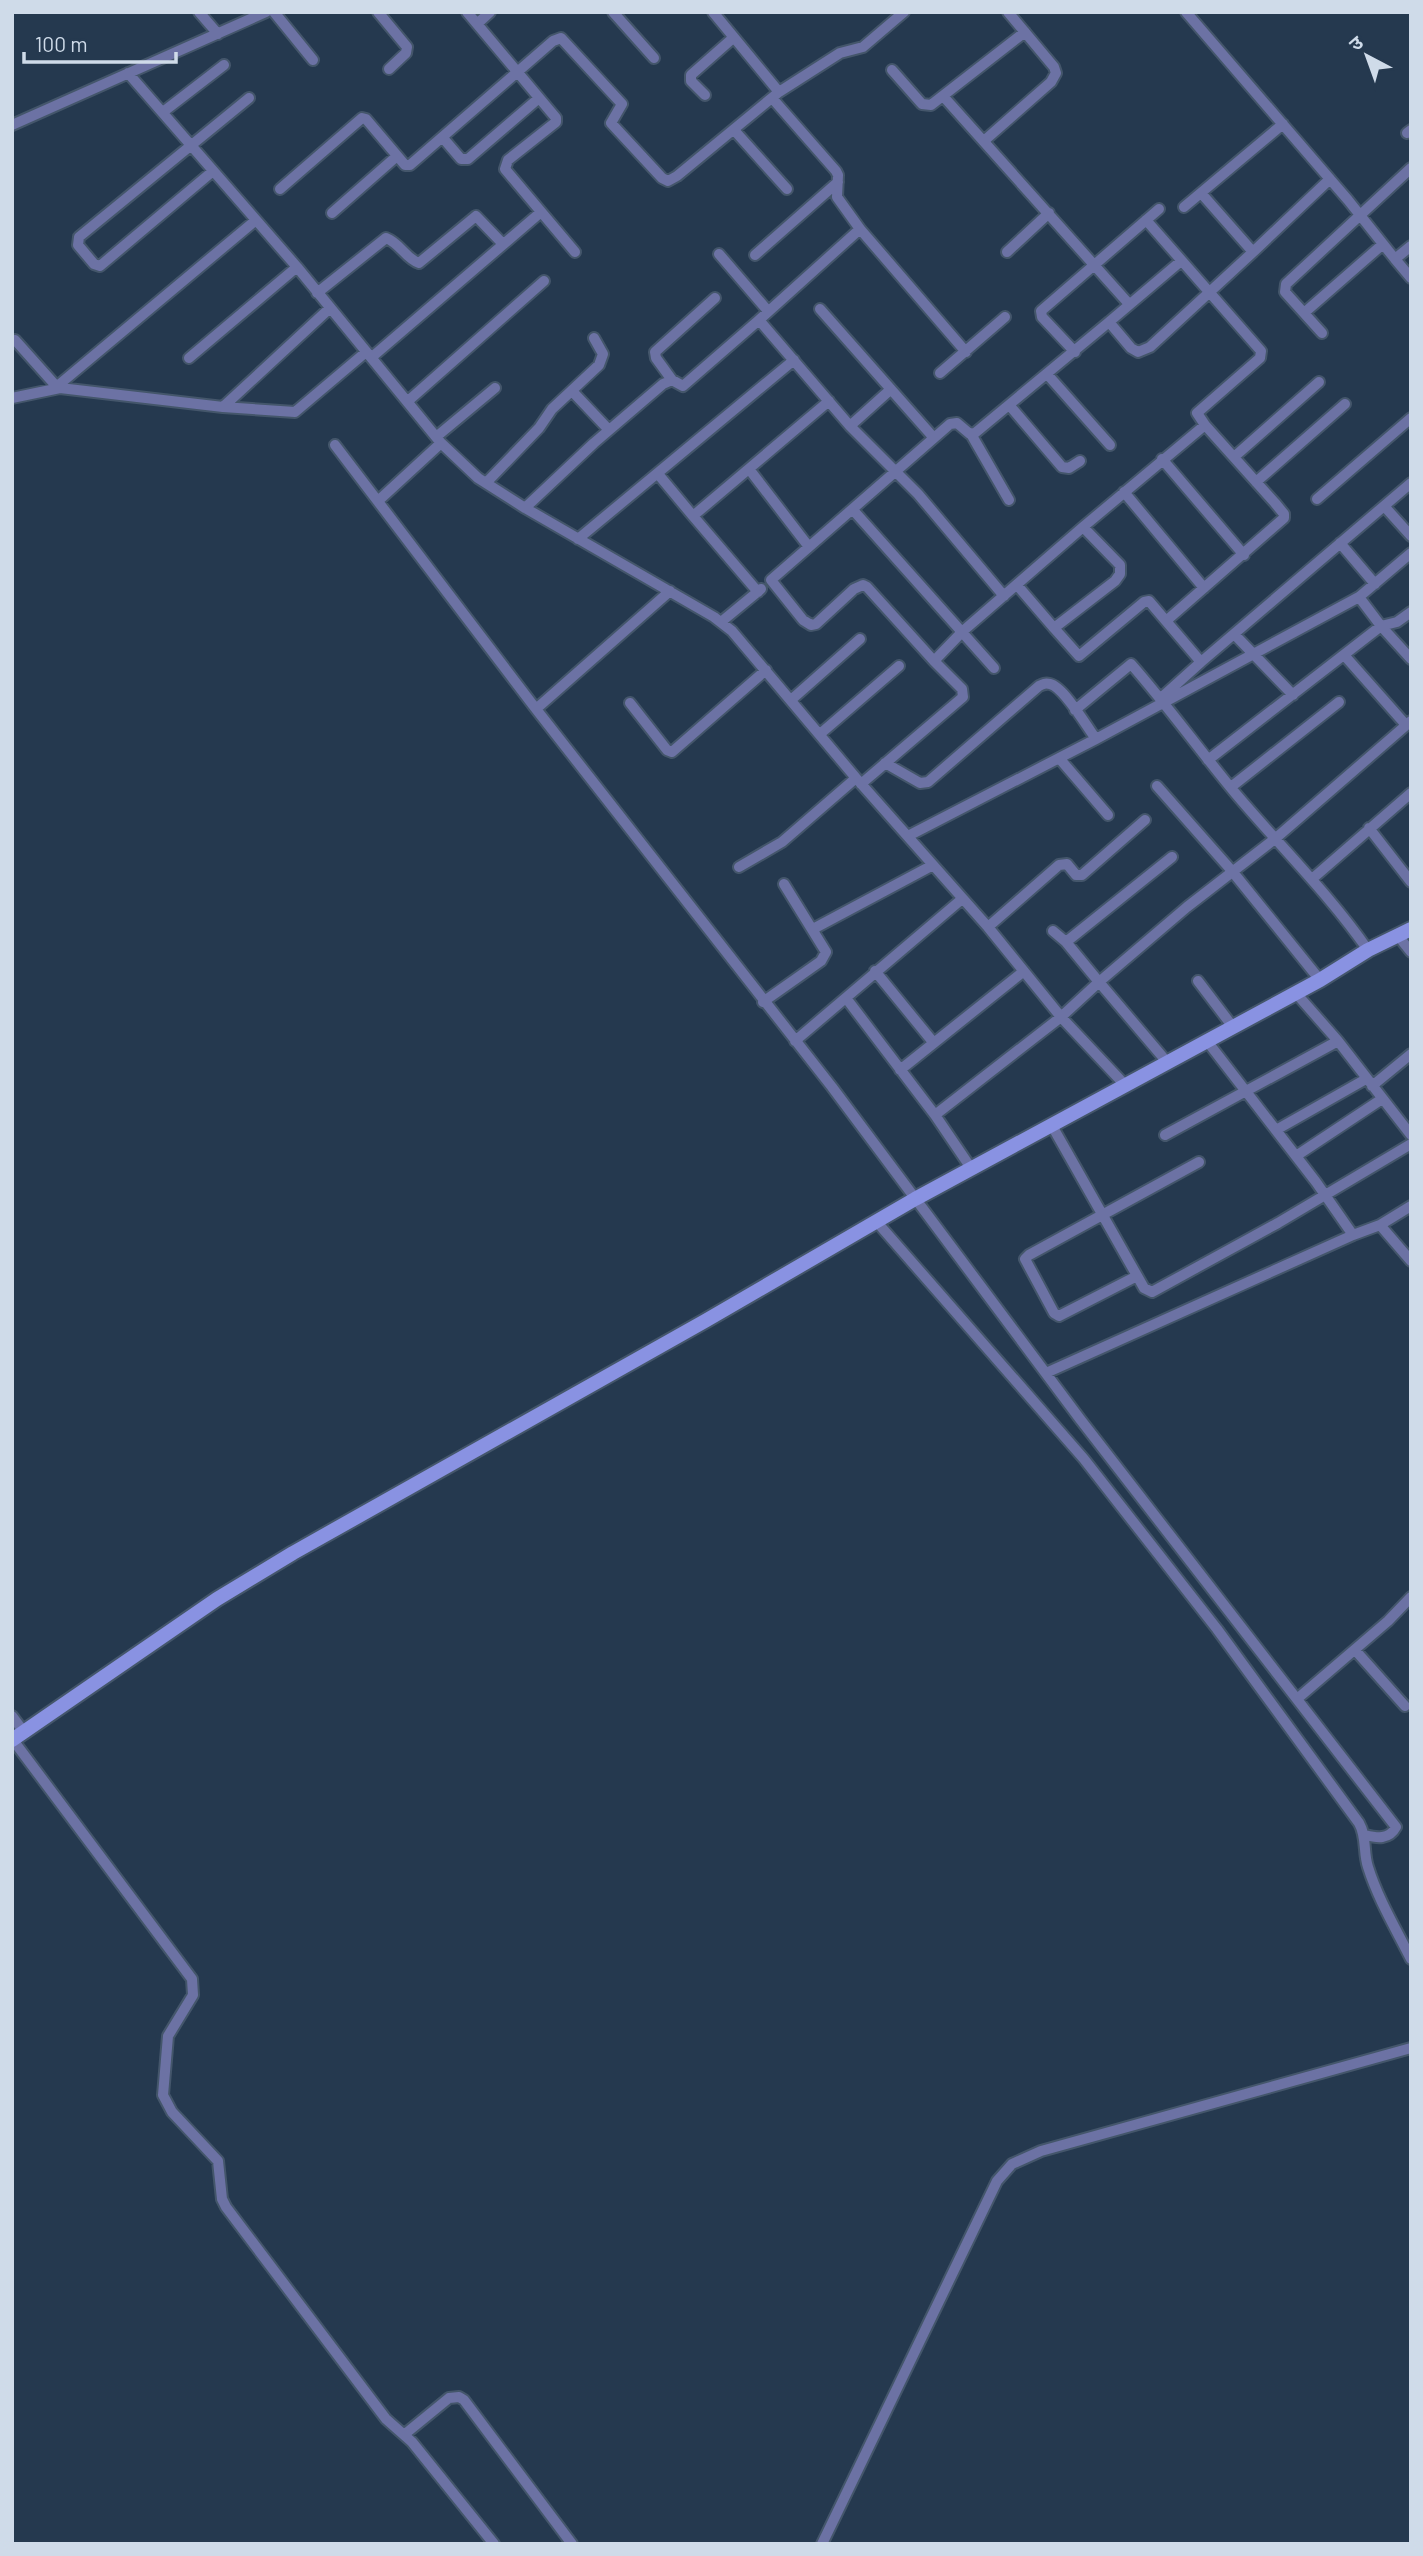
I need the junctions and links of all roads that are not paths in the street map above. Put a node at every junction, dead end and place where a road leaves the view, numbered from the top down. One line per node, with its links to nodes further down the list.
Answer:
1 (199, 12): 14 (street)
2 (266, 12): 14 (street)
3 (274, 12): 17 (street)
4 (379, 12): 19 (street)
5 (467, 12): 12 (street)
6 (490, 12): 12 (street)
7 (613, 12): 16 (street)
8 (712, 12): 15 (street)
9 (904, 12): 24 (street)
10 (1008, 12): 13 (street)
11 (1186, 12): 29 (street)
12 (477, 24): 21 (street)
13 (1025, 33): 25 (street); 33 (street)
14 (218, 34): 22 (street)
15 (733, 38): 23 (street); 24 (street)
16 (654, 58)
17 (313, 60)
18 (223, 65): 28 (street)
19 (389, 69)
20 (892, 70): 25 (street)
21 (517, 73): 27 (street); 31 (street); 32 (street)
22 (128, 74): 28 (street); 30 (street)
23 (705, 95)
24 (775, 95): 31 (street); 39 (street)
25 (943, 96): 33 (street)
26 (249, 98): 34 (street)
27 (539, 98): 32 (street); 45 (street)
28 (163, 112): 34 (street)
29 (1283, 124): 38 (street); 42 (street)
30 (12, 125)
31 (734, 130): 41 (street)
32 (443, 138): 35 (street)
33 (985, 141): 47 (street)
34 (192, 145): 37 (street); 37 (street)
35 (397, 156): 40 (street); 46 (street)
36 (1411, 168): 48 (street)
37 (213, 171): 49 (street)
38 (1330, 179): 48 (street); 57 (street)
39 (838, 183): 51 (street); 59 (street)
40 (280, 188)
41 (787, 189)
42 (1201, 193): 43 (street); 57 (street)
43 (1184, 207)
44 (1159, 209): 50 (street)
45 (541, 212): 53 (street); 55 (street)
46 (332, 213)
47 (1049, 214): 56 (street); 62 (street)
48 (1361, 216): 52 (street); 72 (street)
49 (256, 220): 63 (street); 88 (street)
50 (1146, 220): 61 (street); 62 (street)
51 (860, 229): 73 (street); 79 (street)
52 (1383, 243): 60 (street); 72 (street)
53 (503, 244): 66 (street); 81 (street)
54 (1411, 246): 60 (street)
55 (575, 252)
56 (1007, 252)
57 (1253, 252): 67 (street)
58 (719, 254): 73 (street)
59 (755, 255)
60 (1395, 259): 64 (street)
61 (1181, 261): 67 (street); 69 (street)
62 (1095, 266): 69 (street); 80 (street)
63 (297, 267): 66 (street); 82 (street)
64 (1411, 278)
65 (544, 281): 93 (street)
66 (317, 293): 70 (street)
67 (1209, 293): 75 (street); 99 (street)
68 (715, 298): 86 (street)
69 (1129, 303): 75 (street)
70 (330, 308): 81 (street); 97 (street)
71 (820, 309): 90 (street)
72 (1304, 313): 76 (street)
73 (764, 316): 83 (street); 86 (street)
74 (1005, 317): 79 (street)
75 (1109, 322): 80 (street)
76 (1322, 333)
77 (594, 338): 91 (street)
78 (15, 340): 88 (street)
79 (966, 352): 84 (street)
80 (1075, 352): 85 (street)
81 (369, 355): 93 (street); 97 (street)
82 (189, 358)
83 (794, 360): 94 (street); 112 (street)
84 (940, 373)
85 (1047, 374): 96 (street); 106 (street)
86 (672, 380): 101 (street)
87 (1319, 382): 107 (street)
88 (56, 388): 92 (street); 97 (street)
89 (495, 388): 104 (street)
90 (890, 390): 100 (street); 103 (street)
91 (572, 391): 101 (street); 114 (street)
92 (12, 398)
93 (408, 401): 104 (street)
94 (829, 401): 100 (street); 110 (street)
95 (1345, 404): 113 (street)
96 (1010, 406): 102 (street); 109 (street)
97 (223, 407)
98 (1411, 418): 118 (street)
99 (1205, 425): 107 (street); 108 (street)
100 (850, 426): 111 (street)
101 (609, 430): 121 (street)
102 (971, 434): 103 (street); 117 (street)
103 (934, 438): 111 (street)
104 (439, 440): 114 (street); 119 (street)
105 (335, 445): 119 (street)
106 (1110, 445)
107 (1234, 457): 113 (street)
108 (1162, 459): 116 (street); 130 (street)
109 (1080, 461)
110 (748, 469): 123 (street); 128 (street)
111 (896, 473): 122 (street); 137 (street)
112 (658, 474): 123 (street); 126 (street)
113 (1256, 482): 130 (street)
114 (486, 483): 121 (street)
115 (1411, 483): 120 (street)
116 (1124, 492): 124 (street); 134 (street)
117 (1009, 499)
118 (1317, 499)
119 (378, 501): 160 (street)
120 (1384, 506): 125 (street); 127 (street)
121 (526, 508): 126 (street)
122 (853, 510): 128 (street); 144 (street)
123 (693, 516): 136 (street)
124 (1083, 527): 133 (street); 143 (street)
125 (1411, 536)
126 (578, 539): 135 (street)
127 (1340, 543): 132 (street); 145 (street)
128 (810, 547): 131 (street)
129 (1411, 552): 132 (street)
130 (1244, 555): 134 (street)
131 (771, 580): 136 (street); 150 (street)
132 (1376, 584): 138 (street)
133 (1017, 585): 137 (street); 143 (street)
134 (1204, 588): 140 (street)
135 (670, 592): 141 (street); 160 (street)
136 (758, 592): 141 (street)
137 (1004, 596): 144 (street)
138 (1359, 597): 142 (street); 148 (street)
139 (1411, 612): 142 (street)
140 (1166, 621): 143 (street); 151 (street)
141 (721, 622): 154 (street)
142 (1381, 626): 147 (street); 149 (street)
143 (1054, 628)
144 (963, 631): 150 (street); 153 (street)
145 (1234, 634): 148 (street); 151 (street)
146 (860, 639): 156 (street)
147 (1344, 655): 155 (street); 162 (street)
148 (1253, 656): 155 (street); 157 (street)
149 (1411, 659)
150 (934, 661): 167 (street)
151 (1201, 662): 157 (street)
152 (899, 666): 163 (street)
153 (994, 668)
154 (766, 670): 156 (street); 159 (street)
155 (1293, 695): 166 (street)
156 (791, 700): 163 (street)
157 (1163, 700): 161 (street); 164 (street); 166 (street)
158 (1339, 702): 170 (street)
159 (630, 703)
160 (536, 709): 199 (street)
161 (1075, 710): 164 (street); 167 (street)
162 (1408, 723): 176 (street)
163 (820, 734): 168 (street)
164 (1096, 739): 165 (street)
165 (1059, 758): 172 (street); 175 (street)
166 (1208, 760): 170 (street)
167 (885, 763): 168 (street)
168 (858, 781): 175 (street); 179 (street)
169 (1157, 786): 180 (street)
170 (1231, 788): 176 (street)
171 (1411, 793): 174 (street)
172 (1108, 815)
173 (1145, 820): 185 (street)
174 (1369, 828): 181 (street); 182 (street)
175 (908, 836): 178 (street)
176 (1276, 838): 180 (street); 182 (street)
177 (1172, 857): 189 (street)
178 (933, 865): 184 (street); 186 (street)
179 (739, 867)
180 (1232, 872): 194 (street); 196 (street)
181 (1408, 874)
182 (1311, 879): 190 (street)
183 (784, 884): 186 (street)
184 (962, 899): 185 (street); 192 (street)
185 (988, 927): 193 (street)
186 (813, 929): 199 (street)
187 (1053, 932): 189 (street)
188 (1405, 933): 190 (street); 191 (street)
189 (1066, 942): 196 (street)
190 (1368, 950): 194 (street)
191 (1411, 952)
192 (875, 971): 198 (street); 205 (street)
193 (1024, 971): 200 (street); 205 (street)
194 (1320, 980): 197 (street)
195 (1198, 981): 201 (street)
196 (1099, 982): 200 (street); 207 (street)
197 (1295, 992): 201 (street); 204 (street)
198 (846, 998): 202 (street); 208 (street)
199 (764, 1002): 202 (street)
200 (1061, 1017): 210 (street); 213 (street)
201 (1233, 1027): 203 (street)
202 (795, 1041): 223 (street)
203 (1207, 1041): 207 (street); 211 (street)
204 (1338, 1041): 209 (street); 211 (street)
205 (933, 1042): 208 (street)
206 (1411, 1054): 209 (street)
207 (1167, 1062): 210 (street)
208 (900, 1070): 213 (street)
209 (1369, 1083): 212 (street); 215 (street)
210 (1125, 1085): 214 (street)
211 (1245, 1090): 215 (street); 216 (street)
212 (1382, 1099): 217 (street); 219 (street)
213 (935, 1115): 221 (street)
214 (1051, 1124): 221 (street); 225 (street)
215 (1276, 1130): 219 (street)
216 (1165, 1135)
217 (1411, 1135)
218 (1411, 1144): 222 (street)
219 (1296, 1156): 222 (street)
220 (1199, 1162): 225 (street)
221 (971, 1168): 223 (street)
222 (1325, 1195): 228 (street); 230 (street)
223 (915, 1199): 226 (street); 231 (street)
224 (1411, 1206): 227 (street)
225 (1103, 1216): 230 (street); 230 (street)
226 (876, 1221): 237 (street); 238 (street)
227 (1380, 1225): 228 (street); 229 (street)
228 (1353, 1235): 231 (street)
229 (1411, 1261)
230 (1137, 1276)
231 (1046, 1373): 234 (street)
232 (1411, 1597): 233 (street)
233 (1354, 1650): 234 (street); 235 (street)
234 (1297, 1699): 238 (street)
235 (1405, 1706)
236 (12, 1716): 237 (street)
237 (16, 1737): 241 (street)
238 (1365, 1835): 239 (street)
239 (1411, 1959)
240 (1411, 2048): 244 (street)
241 (405, 2434): 242 (street); 243 (street)
242 (494, 2544)
243 (572, 2544)
244 (822, 2544)

